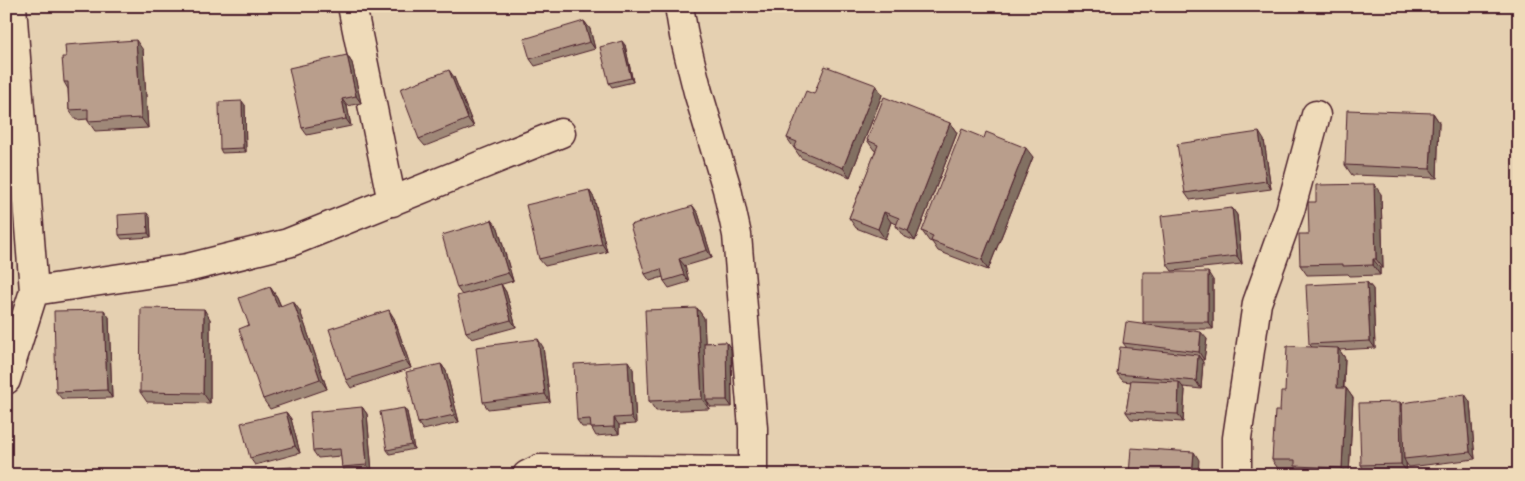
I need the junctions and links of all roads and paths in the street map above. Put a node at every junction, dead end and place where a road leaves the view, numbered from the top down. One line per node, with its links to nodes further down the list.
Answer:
1 (12, 6): 7 (street)
2 (352, 6): 6 (street)
3 (679, 6): 9 (street)
4 (1316, 114): 11 (street)
5 (561, 133): 6 (street)
6 (392, 202): 7 (street)
7 (34, 291): 8 (street)
8 (6, 380)
9 (753, 473): 10 (street)
10 (527, 475)
11 (1237, 475)

